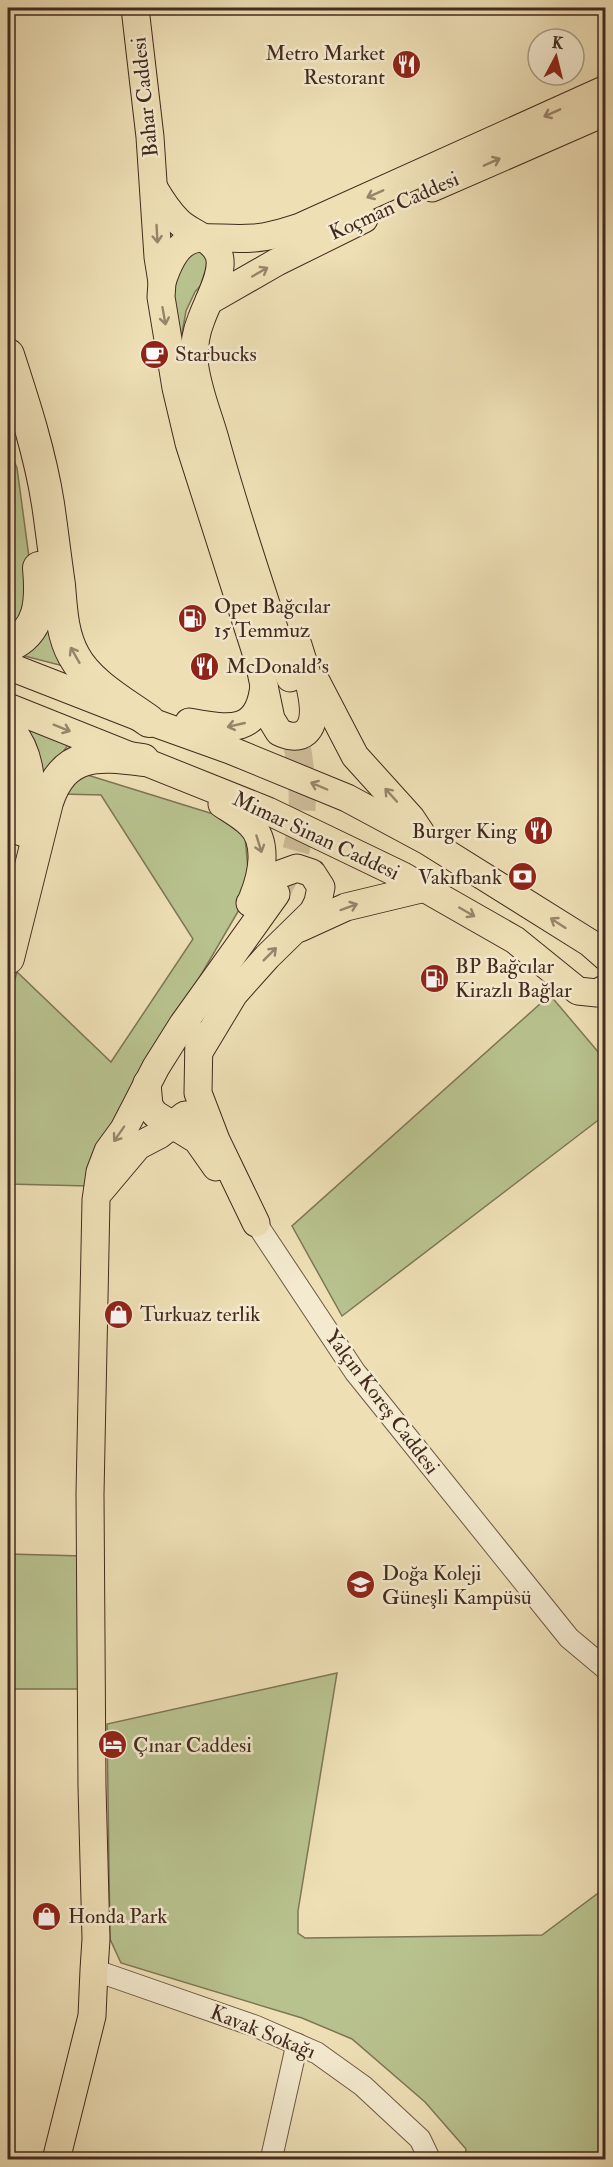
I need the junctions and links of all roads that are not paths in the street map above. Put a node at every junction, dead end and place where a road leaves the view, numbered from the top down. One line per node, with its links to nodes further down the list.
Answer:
1 (135, 8): 4 (main road, Bahar Caddesi)
2 (606, 89): 5 (main road, Koçman Caddesi, one-way to 5)
3 (606, 112): 7 (main road, Koçman Caddesi, one-way to 3)
4 (154, 187): 5 (main road); 6 (main road, Bahar Caddesi, one-way to 6)
5 (203, 237): 6 (main road); 7 (main road)
6 (162, 282): 8 (main road, one-way to 8)
7 (204, 311): 8 (main road); 11 (main road)
8 (171, 349): 14 (main road)
9 (8, 355): 16 (highway, one-way to 9)
10 (8, 432): 12 (highway)
11 (298, 645): 14 (main road); 20 (main road, one-way to 11)
12 (8, 646)
13 (8, 666): 16 (main road, Mimar Sinan Caddesi)
14 (264, 681): 16 (main road, one-way to 16)
15 (8, 707): 18 (main road, Mimar Sinan Caddesi, one-way to 18)
16 (149, 722): 20 (main road, Mimar Sinan Caddesi, one-way to 16)
17 (8, 729): 22 (highway)
18 (143, 760): 19 (main road, Mimar Sinan Caddesi); 26 (highway)
19 (187, 778): 21 (main road, Mimar Sinan Caddesi); 23 (main road, one-way to 23)
20 (427, 841): 25 (main road, Mimar Sinan Caddesi, one-way to 20)
21 (425, 888): 24 (main road, one-way to 21); 27 (main road, Mimar Sinan Caddesi, one-way to 27)
22 (8, 900)
23 (249, 904): 24 (main road); 29 (main road)
24 (296, 930): 28 (main road, one-way to 24)
25 (606, 957)
26 (8, 958)
27 (606, 988)
28 (199, 1052): 29 (main road); 30 (main road)
29 (152, 1075): 31 (main road, Yalçın Koreş Caddesi); 32 (main road, one-way to 32)
30 (198, 1092): 31 (main road); 33 (main road)
31 (174, 1124): 32 (main road); 33 (main road, Yalçın Koreş Caddesi)
32 (96, 1195): 35 (main road)
33 (256, 1223): 34 (street, Yalçın Koreş Caddesi)
34 (606, 1669)
35 (94, 1970): 36 (street, Kavak Sokağı); 37 (main road)
36 (297, 2044): 38 (street); 39 (street, Kavak Sokağı)
37 (56, 2160)
38 (271, 2160)
39 (430, 2160)

